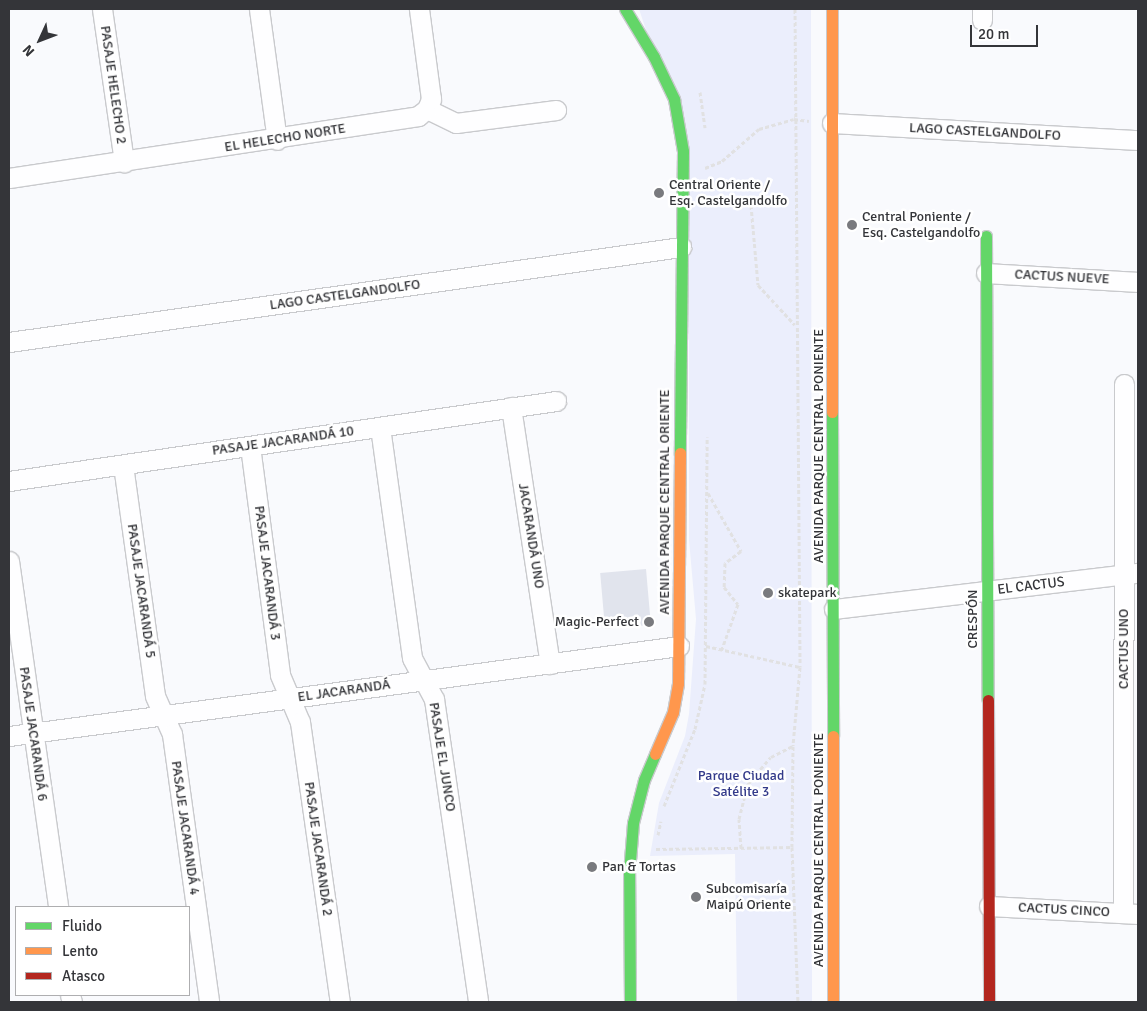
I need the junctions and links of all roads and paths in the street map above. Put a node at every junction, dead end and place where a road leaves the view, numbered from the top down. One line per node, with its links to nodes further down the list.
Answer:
1 (102, 9): 13 (street, PASAJE HELECHO 2)
2 (259, 9): 11 (street)
3 (419, 9): 7 (street)
4 (625, 9): 18 (street, AVENIDA PARQUE CENTRAL ORIENTE)
5 (795, 9): 9 (path)
6 (832, 9): 10 (street, AVENIDA PARQUE CENTRAL PONIENTE)
7 (427, 109): 8 (street); 11 (street, EL HELECHO NORTE)
8 (556, 110)
9 (794, 119): 10 (path); 14 (path); 21 (path)
10 (832, 123): 12 (street, LAGO CASTELGANDOLFO); 35 (street, AVENIDA PARQUE CENTRAL PONIENTE)
11 (277, 140): 13 (street, EL HELECHO NORTE)
12 (1138, 140)
13 (124, 162): 15 (street, EL HELECHO NORTE)
14 (705, 168)
15 (9, 178)
16 (705, 201): 21 (path)
17 (986, 236): 19 (street, CRESPÓN)
18 (681, 247): 22 (street, LAGO CASTELGANDOLFO); 36 (street, AVENIDA PARQUE CENTRAL ORIENTE)
19 (986, 273): 20 (street, CACTUS NUEVE); 34 (street, CRESPÓN)
20 (1138, 282)
21 (796, 326): 40 (path)
22 (9, 342)
23 (1124, 384): 26 (street, CACTUS UNO)
24 (556, 401): 25 (street, PASAJE JACARANDÁ 10)
25 (512, 407): 27 (street, PASAJE JACARANDÁ 10); 39 (street, JACARANDÁ UNO)
26 (1131, 416): 33 (street, CACTUS UNO)
27 (380, 427): 28 (street, PASAJE JACARANDÁ 10); 41 (street, PASAJE EL JUNCO)
28 (250, 446): 29 (street, PASAJE JACARANDÁ 10); 42 (street, PASAJE JACARANDÁ 3)
29 (123, 464): 30 (street, PASAJE JACARANDÁ 10); 43 (street, PASAJE JACARANDÁ 5)
30 (9, 481)
31 (707, 492): 38 (path)
32 (9, 561): 45 (street, PASAJE JACARANDÁ 6)
33 (1131, 574): 34 (street, EL CACTUS); 44 (street, CACTUS UNO)
34 (988, 591): 35 (street, EL CACTUS); 52 (street, CRESPÓN)
35 (834, 609): 59 (street, AVENIDA PARQUE CENTRAL PONIENTE)
36 (679, 646): 39 (street, EL JACARANDÁ); 57 (street, AVENIDA PARQUE CENTRAL ORIENTE)
37 (706, 646): 38 (path)
38 (722, 649): 40 (path)
39 (550, 664): 41 (street, EL JACARANDÁ)
40 (800, 667): 47 (path)
41 (424, 680): 42 (street, EL JACARANDÁ); 56 (street, PASAJE EL JUNCO)
42 (290, 698): 43 (street, EL JACARANDÁ); 55 (street, PASAJE JACARANDÁ 2)
43 (163, 715): 45 (street, EL JACARANDÁ); 54 (street, PASAJE JACARANDÁ 4)
44 (1131, 725): 53 (street, CACTUS UNO)
45 (33, 732): 46 (street, EL JACARANDÁ); 51 (street, PASAJE JACARANDÁ 6)
46 (9, 736)
47 (793, 746): 48 (path); 49 (path)
48 (792, 847): 49 (path); 58 (path)
49 (741, 848): 50 (path)
50 (656, 850)
51 (58, 906)
52 (989, 906): 53 (street, CACTUS CINCO); 60 (street, CRESPÓN)
53 (1131, 914)
54 (209, 1002)
55 (340, 1002)
56 (478, 1002)
57 (630, 1002)
58 (798, 1002)
59 (833, 1002)
60 (989, 1002)

